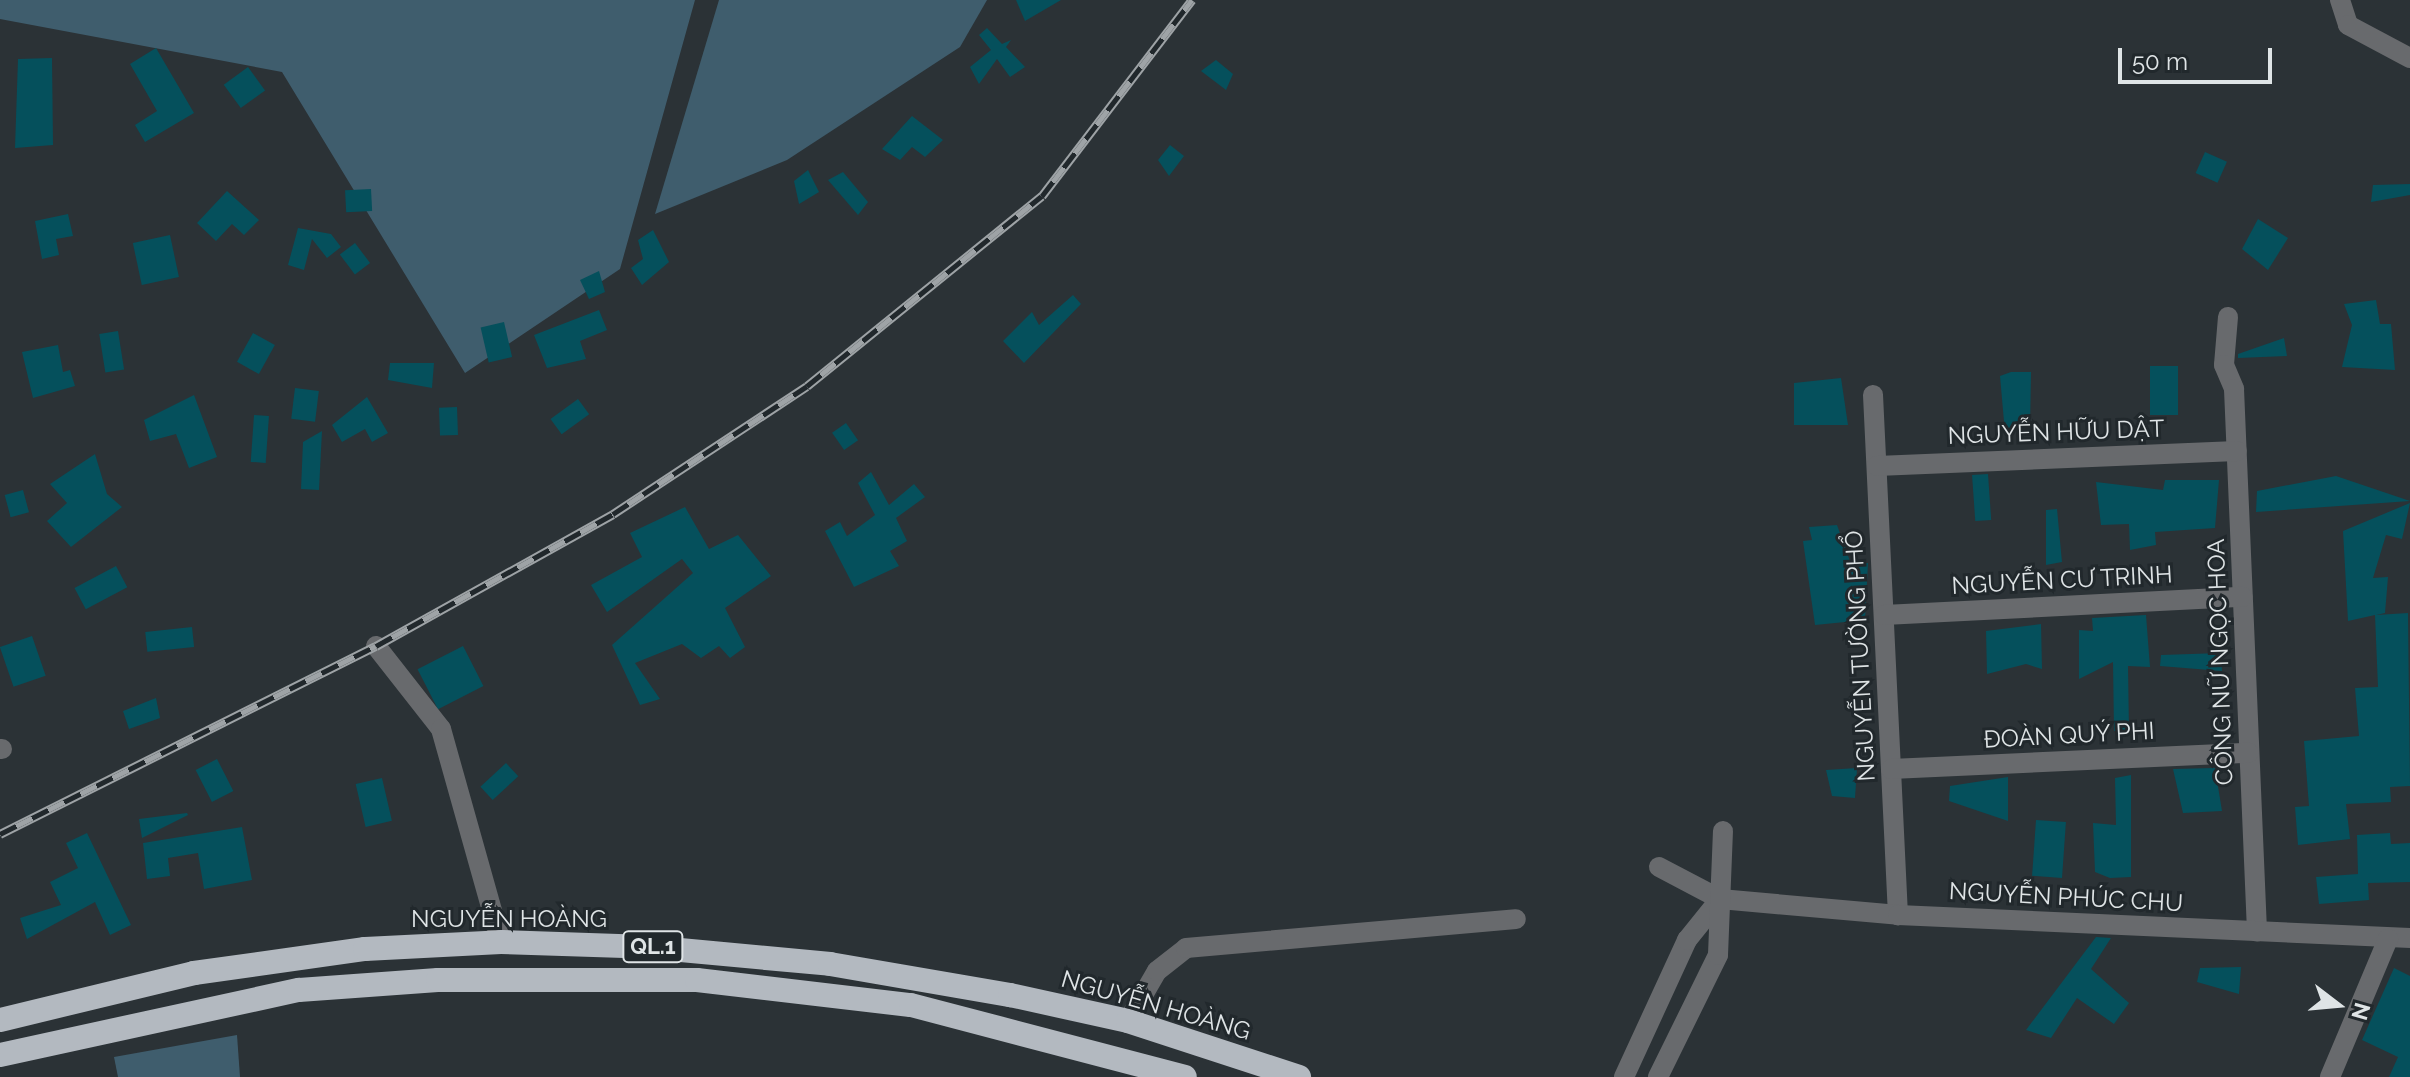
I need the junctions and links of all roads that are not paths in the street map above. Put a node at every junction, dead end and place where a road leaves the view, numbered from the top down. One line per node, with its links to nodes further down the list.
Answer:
1 (2340, 0): 2 (street)
2 (2410, 58)
3 (2228, 317): 5 (street, CÔNG NỮ NGỌC HOA)
4 (1873, 395): 6 (street, NGUYỄN TƯỜNG PHỔ)
5 (2237, 451): 6 (street, NGUYỄN HỮU DẬT); 7 (street, CÔNG NỮ NGỌC HOA)
6 (1877, 466): 8 (street, NGUYỄN TƯỜNG PHỔ)
7 (2243, 597): 8 (street, NGUYỄN CƯ TRINH); 10 (street, CÔNG NỮ NGỌC HOA)
8 (1884, 615): 11 (street, NGUYỄN TƯỜNG PHỔ)
9 (376, 646): 20 (street)
10 (2249, 753): 11 (street, ĐOÀN QUÝ PHI); 17 (street, CÔNG NỮ NGỌC HOA)
11 (1891, 769): 15 (street, NGUYỄN TƯỜNG PHỔ)
12 (1723, 831): 14 (street)
13 (1659, 867): 14 (street)
14 (1720, 899): 15 (street, NGUYỄN PHÚC CHU); 26 (street); 27 (street)
15 (1898, 915): 17 (street, NGUYỄN PHÚC CHU)
16 (1516, 919): 22 (street)
17 (2257, 932): 19 (street, NGUYỄN PHÚC CHU)
18 (2410, 938): 19 (street, NGUYỄN PHÚC CHU)
19 (2388, 939): 28 (street)
20 (501, 942): 21 (highway, NGUYỄN HOÀNG / QL.1); 22 (highway, NGUYỄN HOÀNG / QL.1)
21 (0, 1020)
22 (1128, 1021): 25 (highway, NGUYỄN HOÀNG / QL.1)
23 (0, 1055): 24 (highway, QL.1)
24 (1185, 1077)
25 (1299, 1077)
26 (1624, 1077)
27 (1658, 1077)
28 (2330, 1077)

